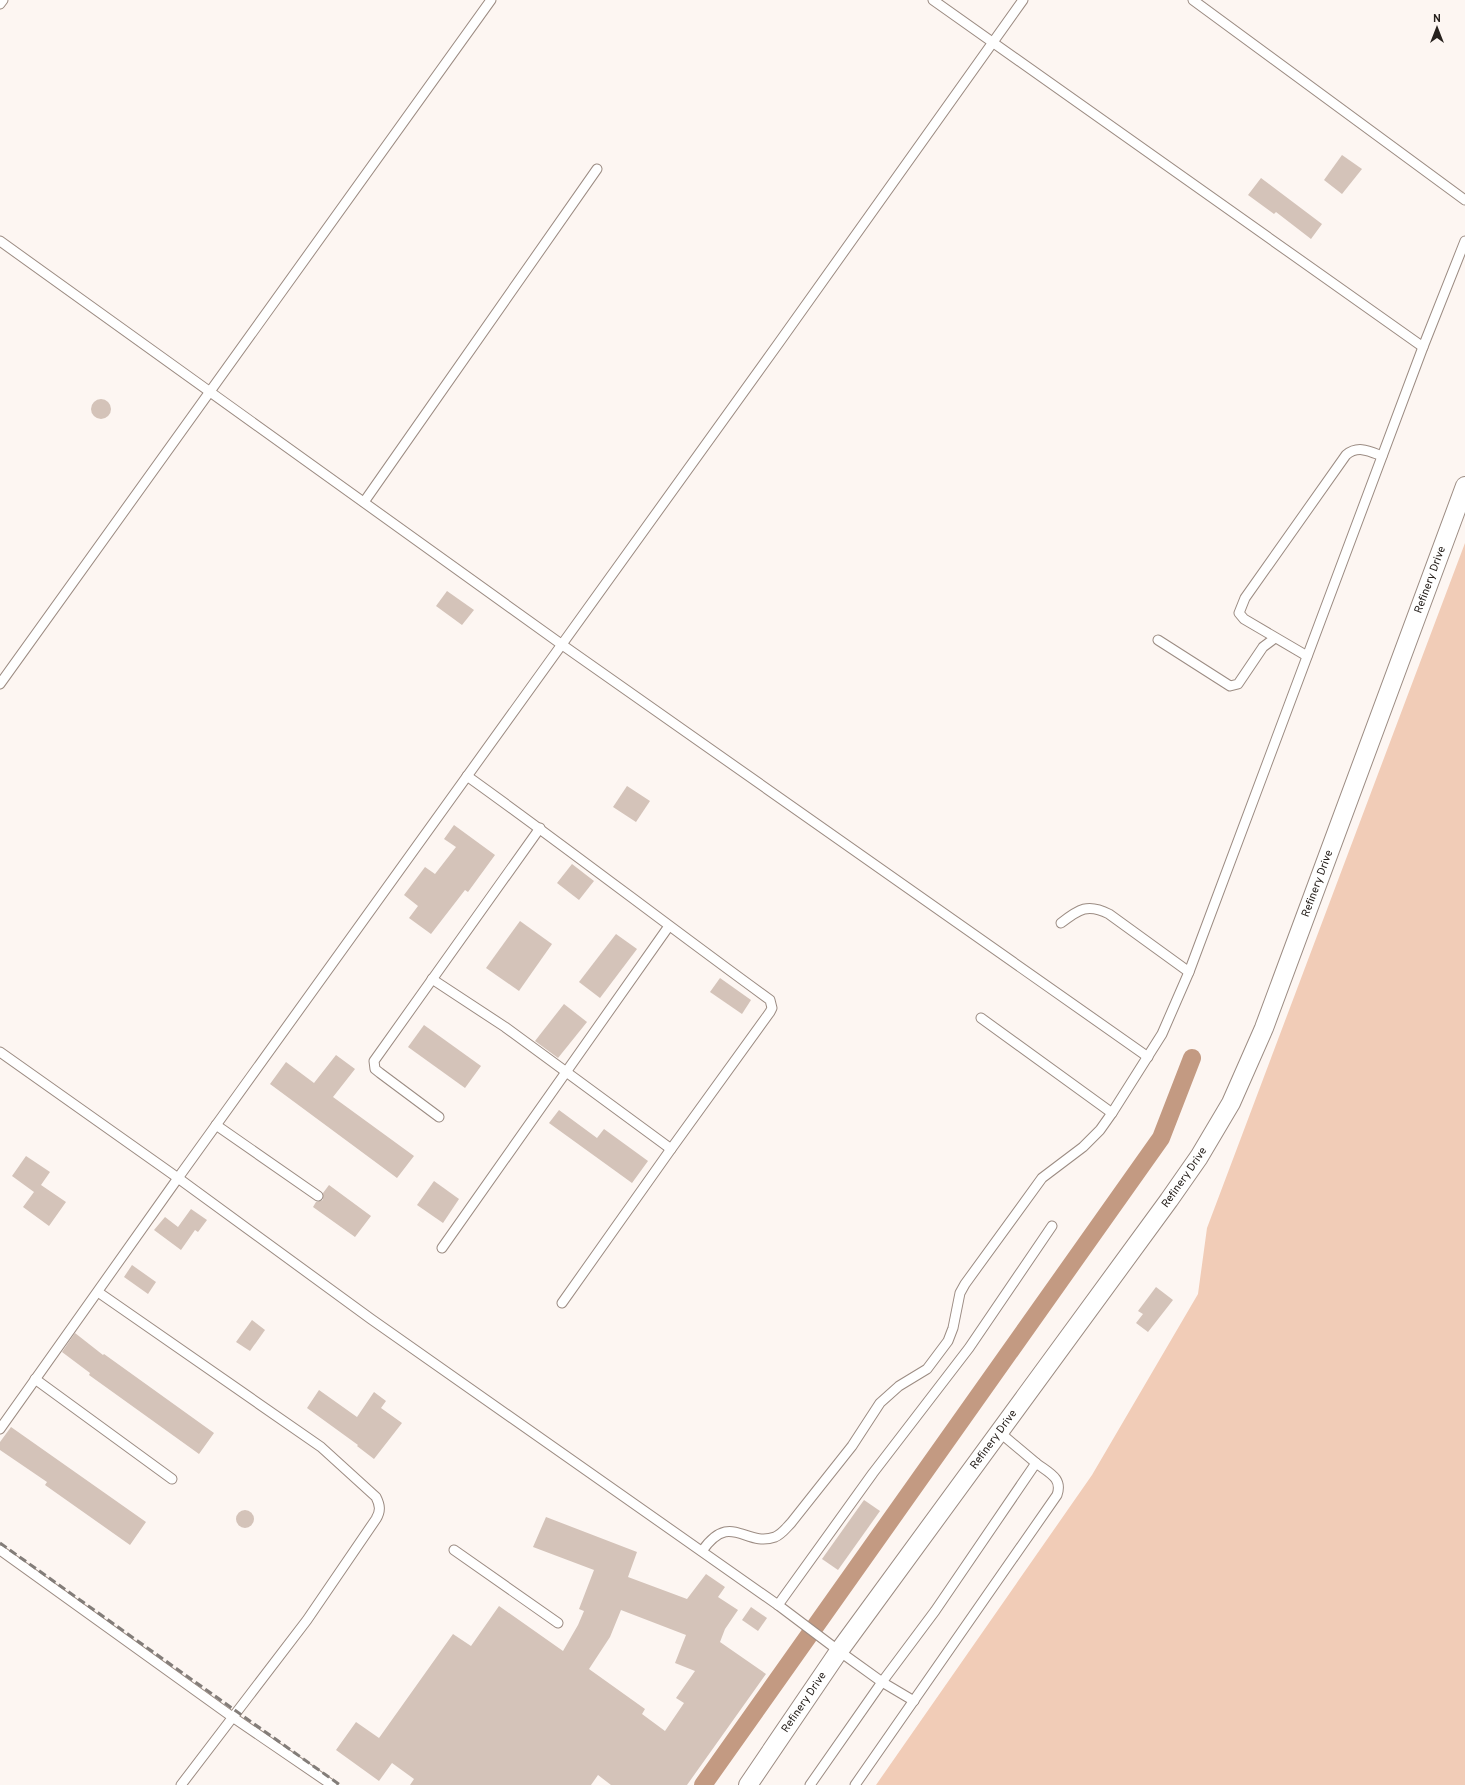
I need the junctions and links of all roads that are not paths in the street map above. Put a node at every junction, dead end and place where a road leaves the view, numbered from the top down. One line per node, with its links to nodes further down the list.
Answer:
1 (3, 0): 6 (lane)
2 (491, 0): 13 (lane)
3 (934, 0): 7 (lane)
4 (1023, 0): 7 (lane)
5 (1193, 0): 9 (lane)
6 (0, 4)
7 (994, 43): 12 (lane); 19 (lane)
8 (597, 169): 16 (lane)
9 (1465, 200)
10 (0, 241): 13 (lane)
11 (1465, 241): 12 (lane)
12 (1423, 348): 14 (lane)
13 (209, 393): 16 (lane); 21 (lane)
14 (1382, 456): 17 (lane); 20 (lane)
15 (1465, 486): 44 (street, Refinery Drive)
16 (364, 502): 19 (lane)
17 (1275, 638): 18 (lane); 20 (lane)
18 (1158, 640)
19 (561, 644): 22 (lane); 30 (lane)
20 (1307, 656): 26 (lane)
21 (0, 684)
22 (467, 776): 23 (lane); 34 (lane)
23 (540, 828): 25 (lane); 27 (lane)
24 (1062, 923): 26 (lane)
25 (669, 926): 31 (lane); 35 (lane)
26 (1190, 972): 30 (lane)
27 (432, 979): 31 (lane); 33 (lane)
28 (981, 1018): 32 (lane)
29 (0, 1052): 36 (lane)
30 (1148, 1057): 32 (lane)
31 (566, 1072): 35 (lane); 39 (lane)
32 (1112, 1113): 49 (lane)
33 (439, 1117)
34 (216, 1125): 36 (lane); 37 (lane)
35 (670, 1149): 41 (lane)
36 (178, 1178): 40 (lane); 49 (lane)
37 (318, 1196)
38 (1052, 1226): 50 (lane)
39 (442, 1248)
40 (98, 1292): 42 (lane); 55 (lane)
41 (562, 1303)
42 (35, 1379): 43 (lane); 46 (lane)
43 (0, 1429)
44 (998, 1431): 45 (lane); 52 (street, Refinery Drive)
45 (1036, 1462): 53 (lane); 54 (lane)
46 (172, 1479)
47 (0, 1550): 55 (lane)
48 (454, 1550): 51 (lane)
49 (702, 1551): 50 (lane)
50 (778, 1605): 52 (lane)
51 (558, 1623)
52 (833, 1647): 53 (lane); 58 (street, Refinery Drive)
53 (882, 1682): 54 (lane); 59 (lane)
54 (914, 1701): 60 (lane)
55 (231, 1716): 56 (lane); 57 (lane)
56 (181, 1785)
57 (332, 1785)
58 (748, 1785)
59 (810, 1785)
60 (854, 1785)

